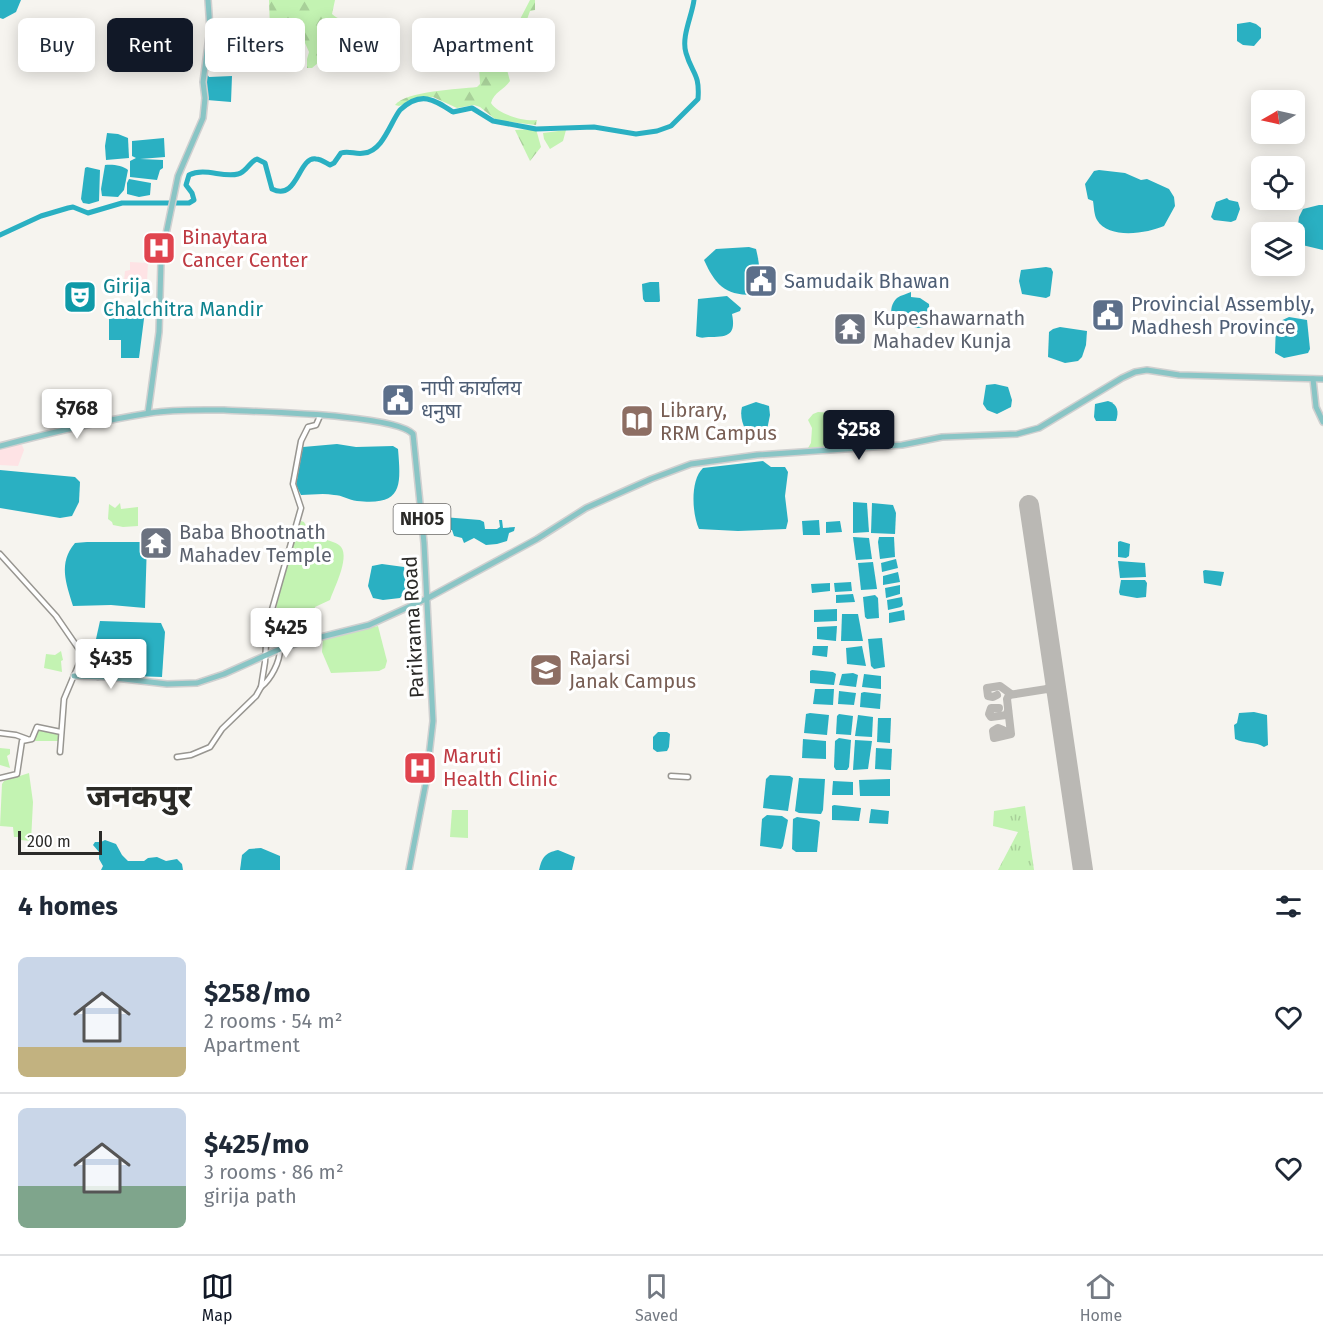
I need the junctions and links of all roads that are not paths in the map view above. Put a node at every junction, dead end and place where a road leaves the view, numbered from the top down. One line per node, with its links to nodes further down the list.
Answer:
1 (208, 0): 4 (main road)
2 (1313, 379): 3 (main road); 6 (main road); 9 (main road)
3 (1323, 379)
4 (148, 413): 5 (main road, Parikrama Road / NH05); 7 (main road, Parikrama Road)
5 (320, 416): 9 (main road, Parikrama Road / NH05); 12 (street)
6 (1323, 422)
7 (0, 446)
8 (0, 554): 11 (street)
9 (426, 599): 10 (main road); 24 (main road, Parikrama Road / NH05)
10 (279, 649): 12 (main road); 15 (street)
11 (83, 654): 13 (street); 14 (street)
12 (265, 657): 14 (main road); 15 (street)
13 (74, 676): 14 (main road); 16 (street)
14 (98, 677)
15 (261, 687): 20 (street)
16 (61, 732): 18 (street); 19 (street)
17 (0, 733): 18 (street)
18 (27, 740): 23 (street)
19 (60, 752)
20 (177, 757)
21 (671, 777): 22 (street)
22 (688, 777)
23 (0, 778)
24 (409, 870)

